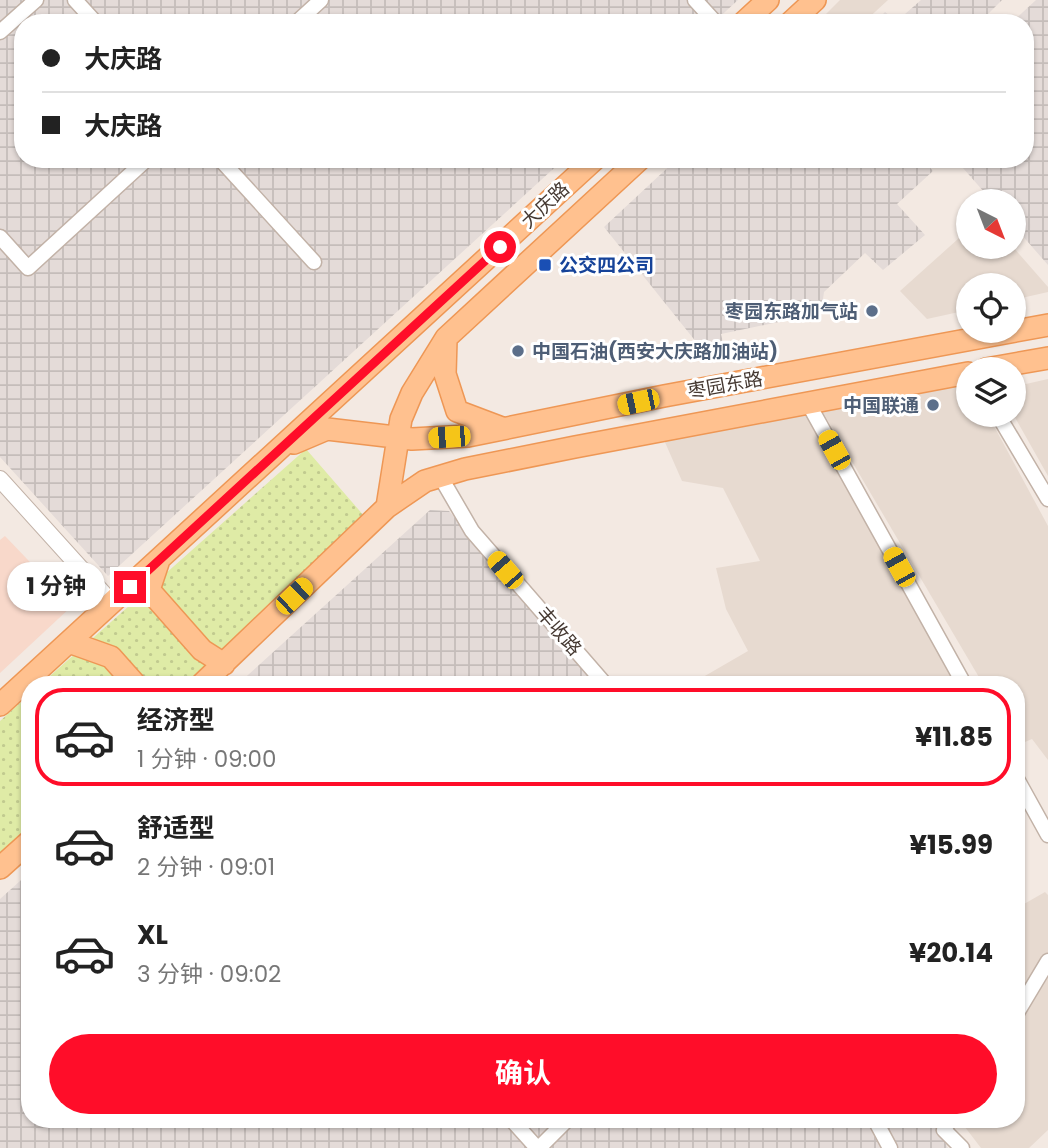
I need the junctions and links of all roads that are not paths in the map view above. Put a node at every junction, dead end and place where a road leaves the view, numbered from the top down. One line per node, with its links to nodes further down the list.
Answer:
1 (36, 0): 7 (street)
2 (75, 0): 8 (street)
3 (321, 0): 9 (street)
4 (695, 0): 10 (street)
5 (768, 0): 11 (main road)
6 (815, 0): 12 (main road)
7 (20, 14)
8 (88, 14)
9 (306, 14)
10 (708, 14)
11 (753, 14)
12 (800, 14)
13 (14, 20): 14 (street)
14 (0, 32)
15 (137, 168): 19 (street)
16 (228, 168): 20 (street)
17 (585, 168): 21 (main road, 大庆路)
18 (630, 168): 22 (main road, 大庆路)
19 (0, 237)
20 (314, 262)
21 (471, 272): 22 (main road); 32 (main road, 大庆路)
22 (492, 294): 24 (main road, 大庆路)
23 (1048, 326): 30 (main road, 枣园东路)
24 (446, 338): 30 (main road); 31 (main road, 大庆路)
25 (1048, 358): 26 (main road)
26 (1026, 362)
27 (956, 375): 28 (main road, 枣园东路)
28 (808, 403): 33 (main road, 枣园东路); 45 (street)
29 (1005, 427): 35 (street)
30 (505, 429): 31 (main road, 枣园东路)
31 (397, 437): 32 (main road, 枣园东路); 36 (main road, 大庆路)
32 (280, 449): 37 (main road, 大庆路)
33 (440, 476): 36 (main road, 枣园东路); 44 (street, 丰收路)
34 (0, 480): 38 (street)
35 (1048, 499)
36 (387, 507): 40 (main road)
37 (158, 561): 38 (main road, 大庆路); 40 (main road)
38 (112, 603): 39 (main road, 大庆路)
39 (69, 642): 41 (main road, 大庆路); 42 (main road)
40 (224, 664): 43 (main road)
41 (32, 676)
42 (128, 676)
43 (211, 676)
44 (598, 676)
45 (960, 676)
46 (21, 686): 47 (main road, 大庆路)
47 (0, 705)
48 (1025, 793): 49 (street)
49 (1048, 835)
50 (21, 849): 51 (main road)
51 (0, 869)
52 (1048, 961): 53 (street)
53 (1025, 1000)
54 (519, 1128): 58 (street)
55 (559, 1128): 58 (street)
56 (879, 1128): 59 (street)
57 (945, 1128): 60 (street)
58 (538, 1148)
59 (890, 1148)
60 (962, 1148)

